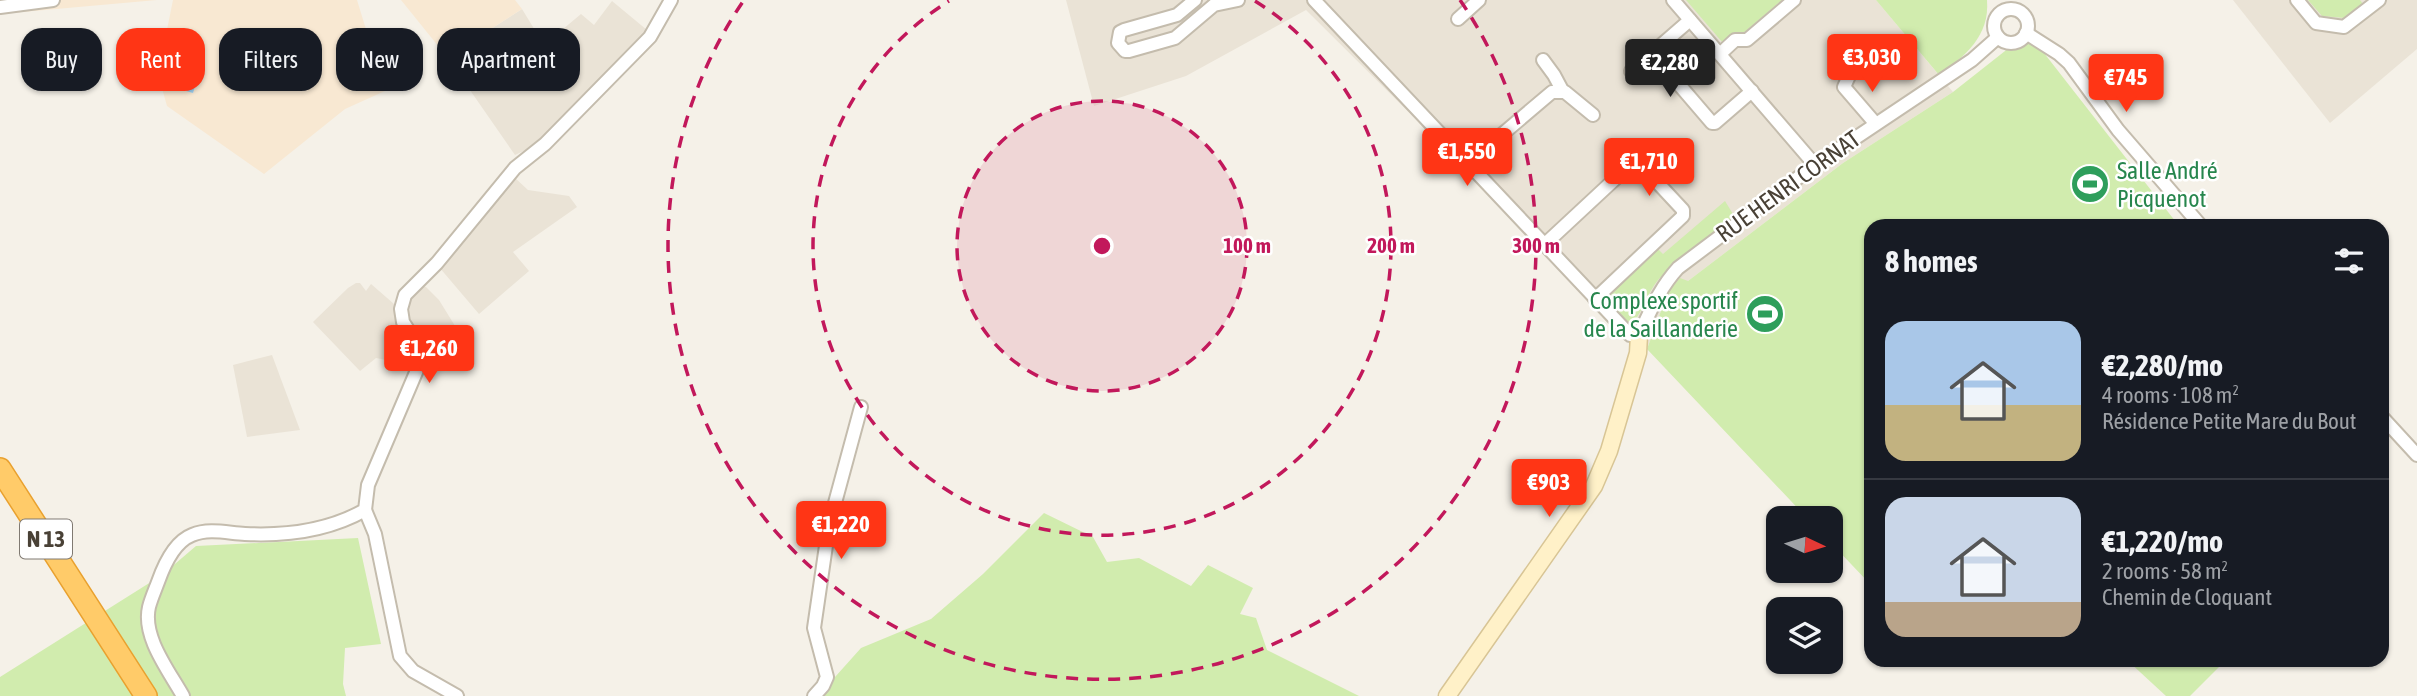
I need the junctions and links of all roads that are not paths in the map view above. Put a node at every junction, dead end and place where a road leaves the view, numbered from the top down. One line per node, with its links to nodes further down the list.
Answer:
1 (53, 0): 12 (street)
2 (670, 0): 37 (street)
3 (1195, 0): 4 (street)
4 (1238, 0)
5 (1314, 0): 26 (street)
6 (1479, 0): 13 (street)
7 (1673, 0): 14 (street)
8 (1794, 0): 18 (street)
9 (2297, 0): 10 (street)
10 (2379, 0)
11 (2004, 5): 15 (street); 16 (street)
12 (0, 7)
13 (1458, 19)
14 (1690, 20): 17 (street); 18 (street)
15 (2026, 33): 16 (street); 28 (street)
16 (1998, 37): 25 (street, RUE HENRI CORNAT)
17 (1652, 53): 21 (street); 23 (street)
18 (1720, 54): 23 (street)
19 (1543, 60): 22 (street)
20 (1853, 67): 25 (street)
21 (1631, 71)
22 (1562, 90): 24 (street); 26 (street)
23 (1752, 91): 27 (street)
24 (1593, 115)
25 (1875, 123): 27 (street, RUE HENRI CORNAT)
26 (1467, 164): 29 (street)
27 (1815, 164): 31 (street, RUE HENRI CORNAT)
28 (2195, 219)
29 (1544, 246): 30 (street); 30 (street)
30 (1595, 299): 31 (street)
31 (1639, 335): 43 (street)
32 (861, 407): 42 (street)
33 (2389, 424): 34 (street)
34 (2417, 455)
35 (0, 469): 39 (highway, N 13)
36 (0, 489): 38 (highway, N 13)
37 (365, 510): 40 (street); 41 (street)
38 (132, 696)
39 (146, 696)
40 (183, 696)
41 (457, 696)
42 (814, 696)
43 (1447, 696)

